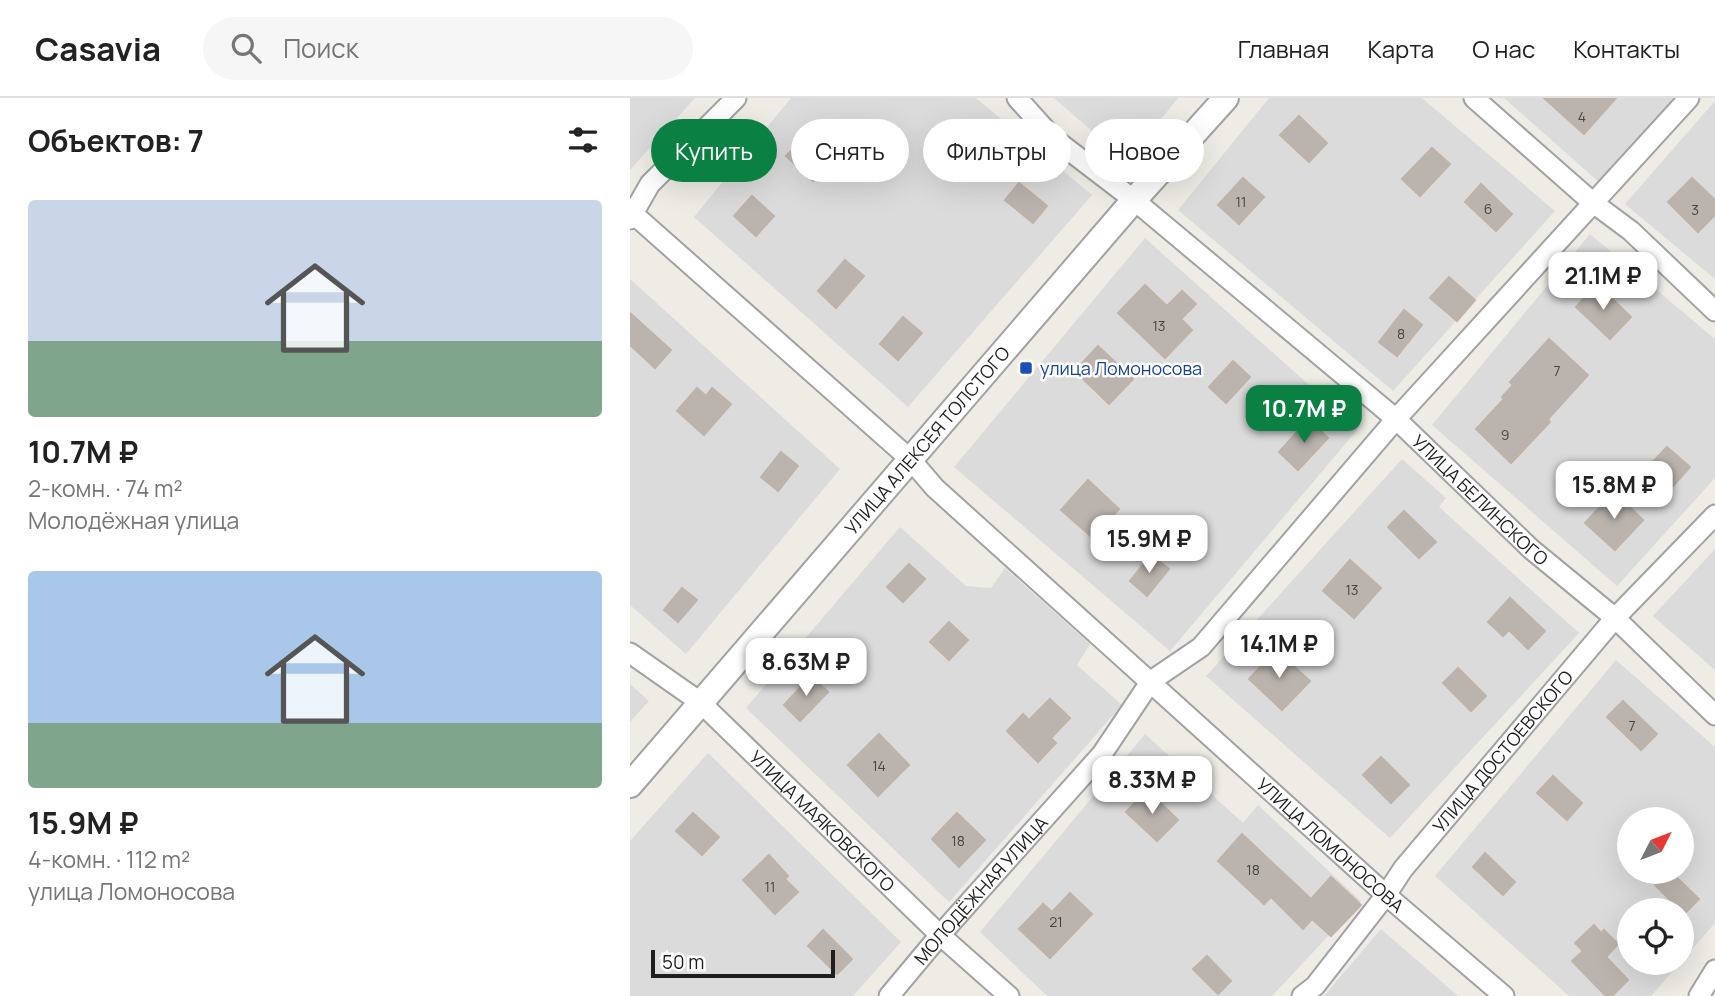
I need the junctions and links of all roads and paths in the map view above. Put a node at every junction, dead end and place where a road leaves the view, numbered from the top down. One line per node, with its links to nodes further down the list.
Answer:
1 (736, 98): 8 (street)
2 (1017, 98): 6 (street, УЛИЦА БЕЛИНСКОГО)
3 (1226, 98): 6 (street, УЛИЦА АЛЕКСЕЯ ТОЛСТОГО)
4 (1474, 98): 7 (street)
5 (1689, 98): 7 (street, МОЛОДЁЖНАЯ УЛИЦА)
6 (1134, 200): 10 (street, УЛИЦА БЕЛИНСКОГО); 11 (street, УЛИЦА АЛЕКСЕЯ ТОЛСТОГО)
7 (1592, 202): 9 (street); 10 (street, МОЛОДЁЖНАЯ УЛИЦА)
8 (631, 215): 11 (street, УЛИЦА ЛОМОНОСОВА)
9 (1715, 312)
10 (1396, 419): 13 (street, УЛИЦА БЕЛИНСКОГО); 15 (street, МОЛОДЁЖНАЯ УЛИЦА)
11 (911, 460): 15 (street, УЛИЦА ЛОМОНОСОВА); 16 (street, УЛИЦА АЛЕКСЕЯ ТОЛСТОГО)
12 (1715, 515): 13 (street, УЛИЦА ДОСТОЕВСКОГО)
13 (1615, 618): 17 (street, УЛИЦА БЕЛИНСКОГО); 19 (street, УЛИЦА ДОСТОЕВСКОГО)
14 (630, 653): 16 (street, УЛИЦА МАЯКОВСКОГО)
15 (1151, 681): 19 (street, УЛИЦА ЛОМОНОСОВА); 20 (street, МОЛОДЁЖНАЯ УЛИЦА)
16 (700, 702): 18 (street, УЛИЦА АЛЕКСЕЯ ТОЛСТОГО); 20 (street, УЛИЦА МАЯКОВСКОГО)
17 (1715, 715)
18 (630, 785)
19 (1386, 895): 24 (street, УЛИЦА ДОСТОЕВСКОГО); 25 (street, УЛИЦА ЛОМОНОСОВА)
20 (940, 935): 22 (street, МОЛОДЁЖНАЯ УЛИЦА); 23 (street, УЛИЦА МАЯКОВСКОГО)
21 (1715, 970): 26 (street)
22 (889, 996)
23 (1009, 996)
24 (1302, 996)
25 (1504, 996)
26 (1699, 996)

